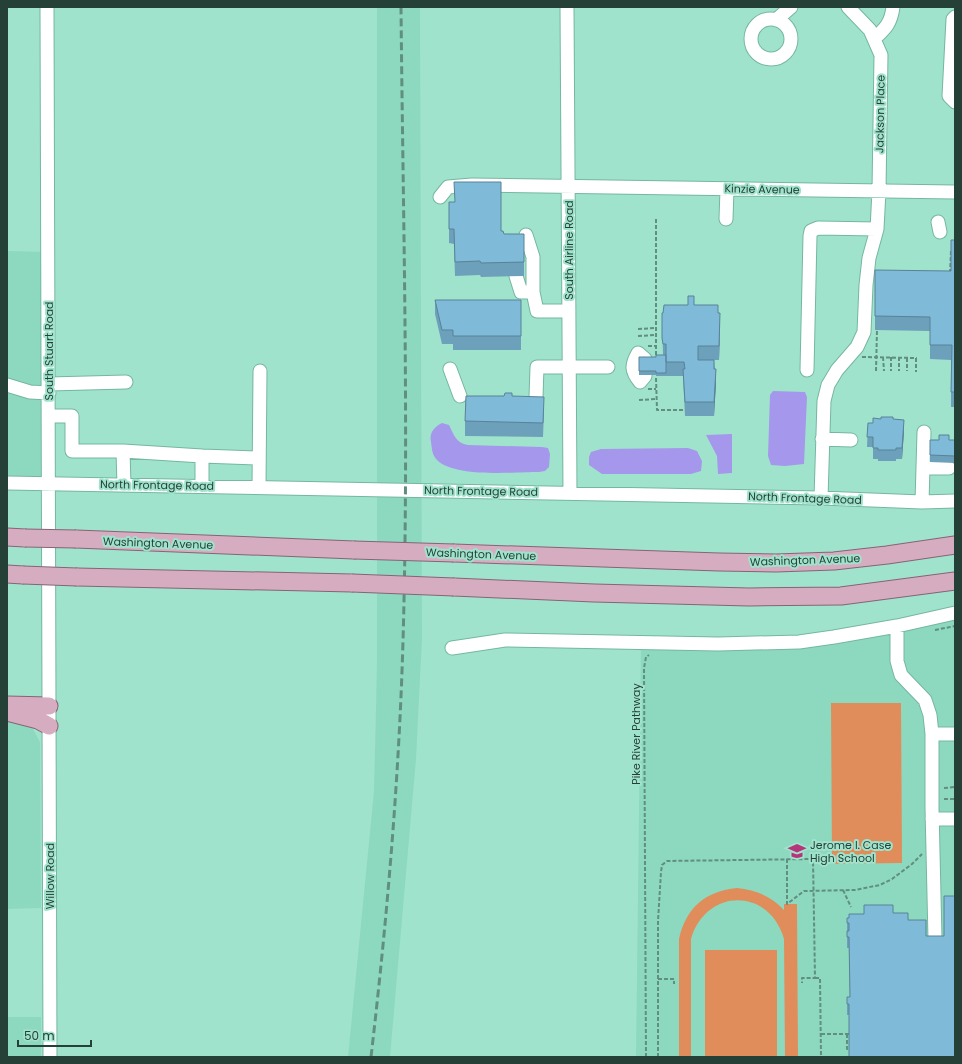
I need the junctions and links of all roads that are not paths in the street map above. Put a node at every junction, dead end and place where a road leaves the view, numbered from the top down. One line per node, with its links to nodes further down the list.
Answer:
1 (47, 7): 29 (street, South Stuart Road)
2 (567, 7): 11 (street, South Airline Road)
3 (791, 7): 7 (street)
4 (848, 7): 8 (street, Jackson Place)
5 (893, 7): 8 (street)
6 (955, 17): 9 (street)
7 (776, 20)
8 (874, 39): 13 (street, Jackson Place)
9 (953, 64): 10 (street)
10 (955, 102)
11 (568, 186): 12 (street, Kinzie Avenue); 15 (street, Kinzie Avenue); 21 (street, South Airline Road)
12 (727, 189): 13 (street, Kinzie Avenue); 16 (street)
13 (879, 191): 14 (street, Kinzie Avenue); 17 (street, Jackson Place)
14 (955, 192)
15 (440, 197)
16 (726, 218)
17 (877, 229): 26 (street); 34 (street, Jackson Place)
18 (516, 248): 20 (street)
19 (516, 276): 20 (street)
20 (533, 292): 21 (street)
21 (569, 311): 22 (street, South Airline Road)
22 (569, 367): 23 (street); 31 (street); 46 (street, South Airline Road)
23 (608, 367)
24 (450, 369): 30 (street)
25 (260, 370): 38 (street)
26 (807, 370)
27 (126, 382): 29 (street)
28 (7, 385): 29 (street)
29 (49, 388): 32 (street, South Stuart Road)
30 (460, 396)
31 (536, 397)
32 (49, 416): 36 (street); 42 (street, South Stuart Road)
33 (924, 432): 39 (street)
34 (822, 439): 35 (street); 47 (street, Jackson Place)
35 (851, 440)
36 (123, 450): 37 (street); 43 (street)
37 (202, 456): 38 (street); 44 (street)
38 (259, 458): 45 (street)
39 (923, 468): 40 (street); 49 (street)
40 (949, 468)
41 (7, 483): 42 (street, North Frontage Road)
42 (49, 483): 43 (street, North Frontage Road); 58 (street, South Stuart Road)
43 (124, 485): 44 (street, North Frontage Road)
44 (202, 486): 45 (street, North Frontage Road)
45 (259, 487): 46 (street, North Frontage Road)
46 (570, 493): 47 (street, North Frontage Road)
47 (821, 498): 49 (street, North Frontage Road)
48 (955, 501): 49 (street, North Frontage Road)
49 (922, 502)
50 (7, 537): 51 (main road, Washington Avenue, bridge)
51 (955, 545)
52 (15, 574): 53 (main road, bridge)
53 (955, 581)
54 (955, 613): 55 (street)
55 (897, 626): 56 (street); 62 (street)
56 (452, 648)
57 (7, 695): 58 (main road)
58 (49, 701): 59 (main road); 61 (street, Willow Road)
59 (7, 705)
60 (7, 712): 61 (main road)
61 (49, 726): 67 (street, Willow Road)
62 (932, 734): 63 (street); 65 (street)
63 (955, 734)
64 (955, 819): 65 (street)
65 (932, 820): 66 (street)
66 (935, 939)
67 (50, 1057)

